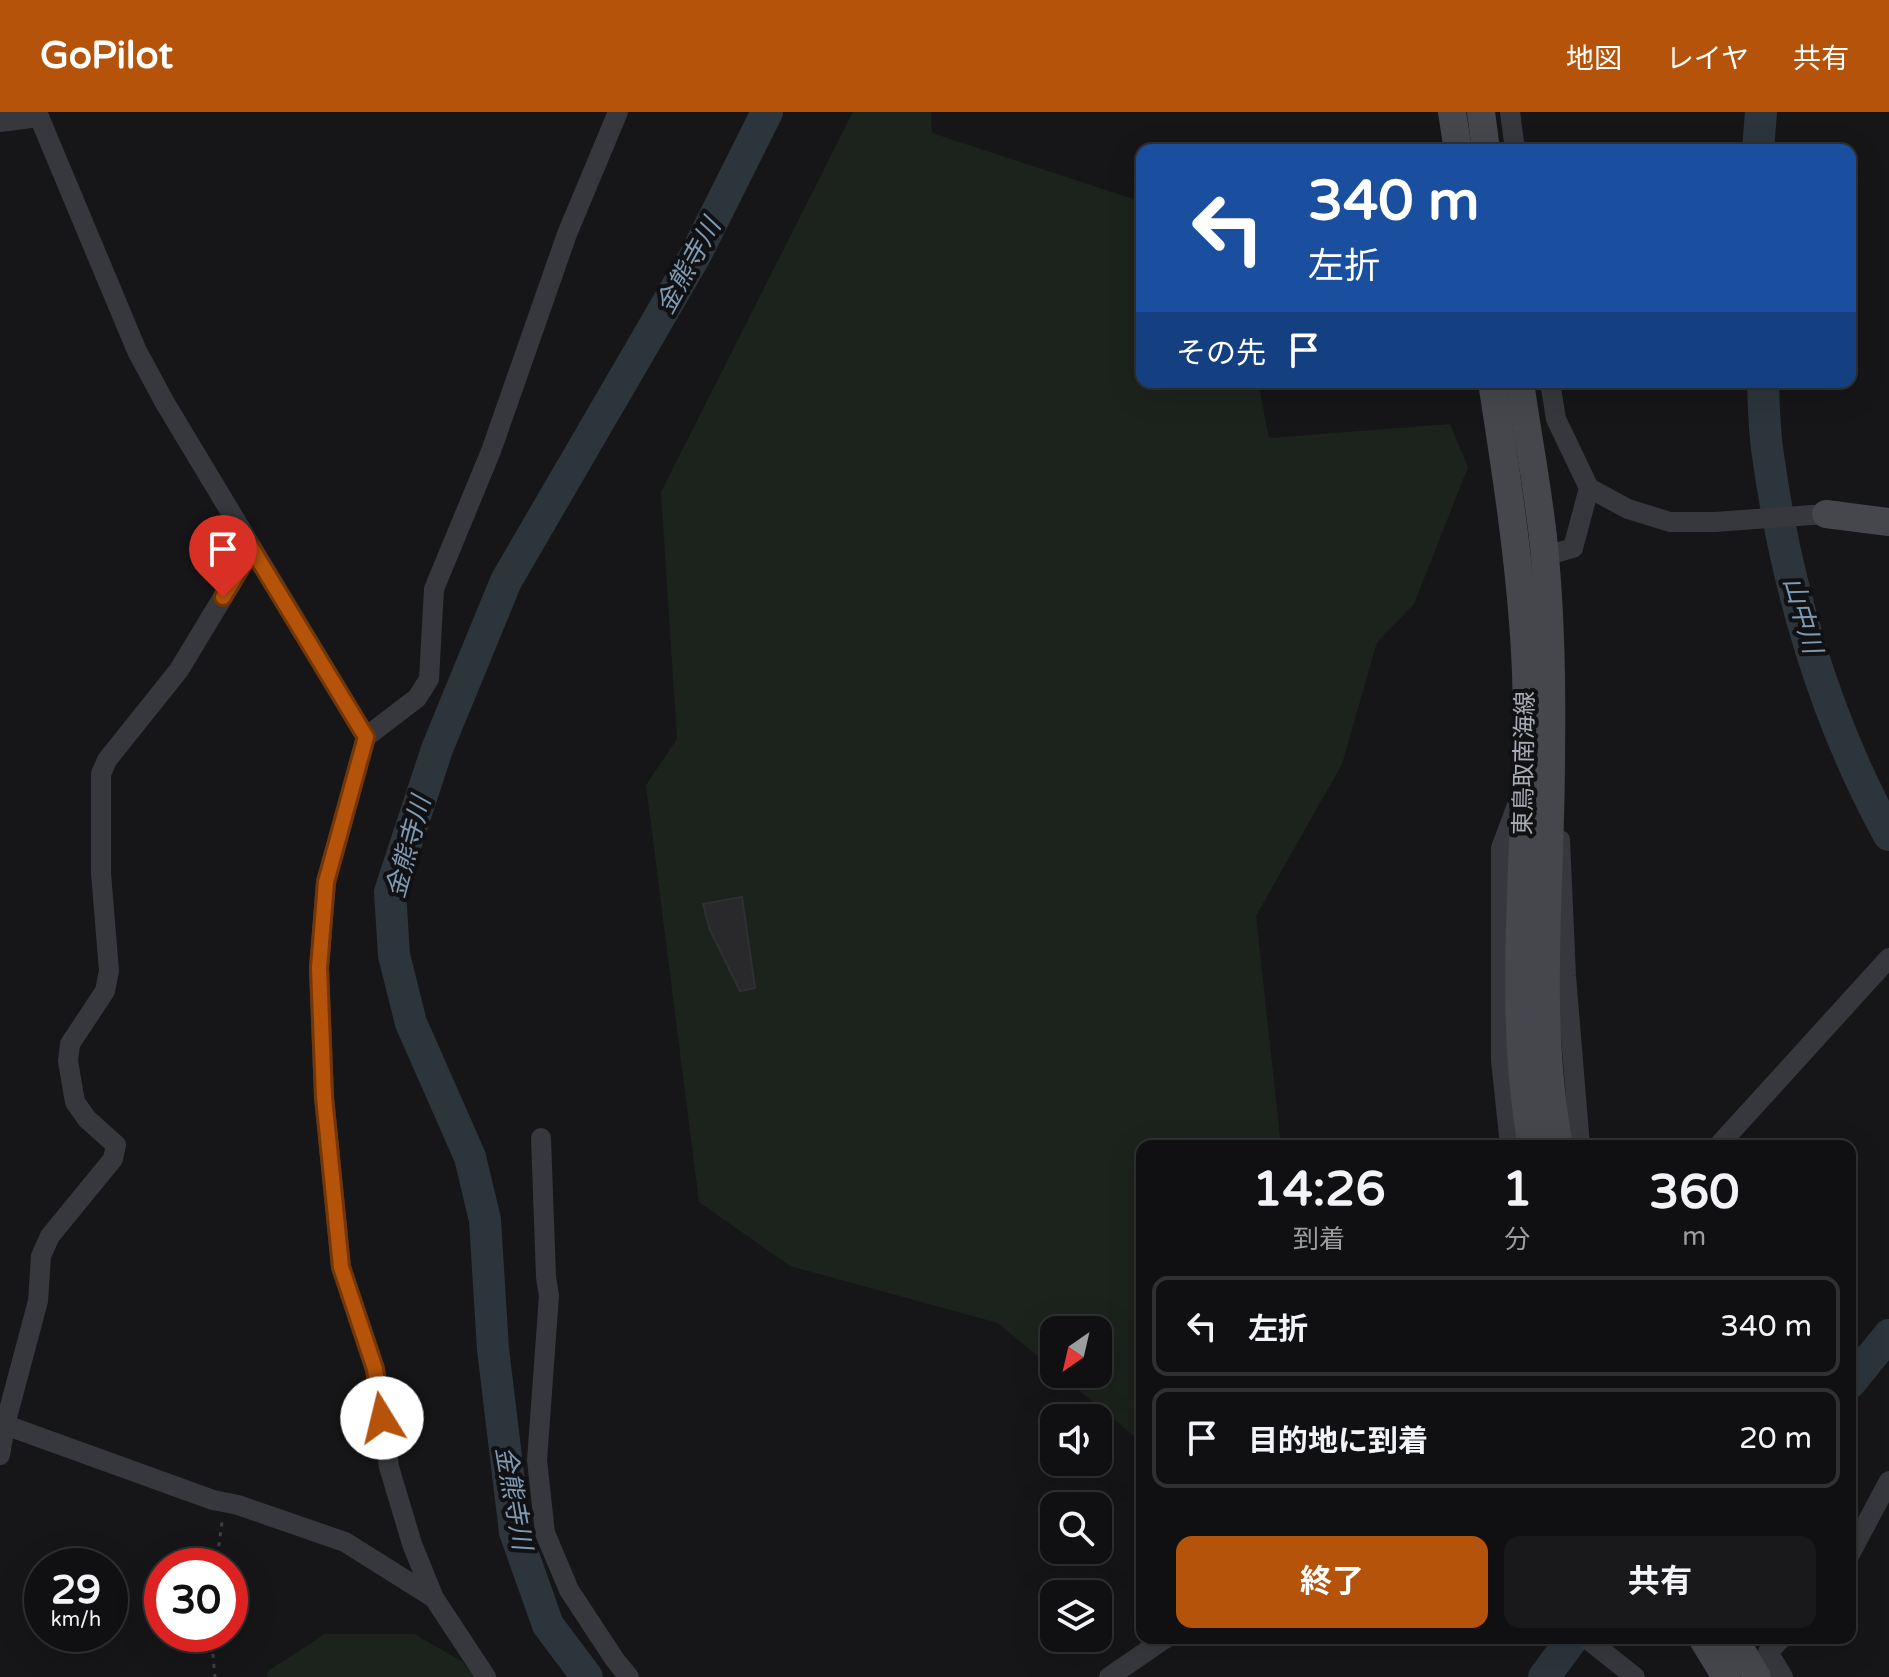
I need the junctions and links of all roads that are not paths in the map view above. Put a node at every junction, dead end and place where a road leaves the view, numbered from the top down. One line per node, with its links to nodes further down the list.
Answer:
1 (618, 112): 18 (street)
2 (1452, 112): 7 (main road)
3 (1481, 112): 8 (main road)
4 (1510, 112): 9 (street)
5 (38, 114): 6 (street); 16 (street)
6 (0, 122)
7 (1457, 144)
8 (1485, 144)
9 (1514, 144)
10 (1493, 388): 20 (main road, 東鳥取南海線)
11 (1521, 388): 17 (main road, 東鳥取南海線)
12 (1551, 388): 13 (street)
13 (1589, 488): 14 (street); 17 (street)
14 (1826, 514): 15 (main road)
15 (1889, 522)
16 (252, 549): 18 (street); 28 (street)
17 (1545, 556): 19 (main road, 東鳥取南海線)
18 (366, 737): 32 (street)
19 (1551, 760): 25 (main road, 東鳥取南海線); 26 (street)
20 (1523, 789): 23 (street); 24 (main road, 東鳥取南海線)
21 (1889, 958): 27 (street)
22 (541, 1138): 39 (street)
23 (1509, 1140)
24 (1531, 1140)
25 (1558, 1140)
26 (1580, 1140)
27 (1723, 1140)
28 (2, 1424): 29 (street); 32 (street)
29 (0, 1455)
30 (1889, 1481): 31 (street)
31 (1856, 1543)
32 (434, 1598): 38 (street)
33 (1157, 1644): 40 (street)
34 (1594, 1644): 41 (street)
35 (1706, 1644): 42 (main road)
36 (1746, 1644): 37 (main road)
37 (1769, 1656): 43 (street); 44 (street)
38 (486, 1677)
39 (629, 1677)
40 (1109, 1677)
41 (1635, 1677)
42 (1726, 1677)
43 (1741, 1677)
44 (1783, 1677)

